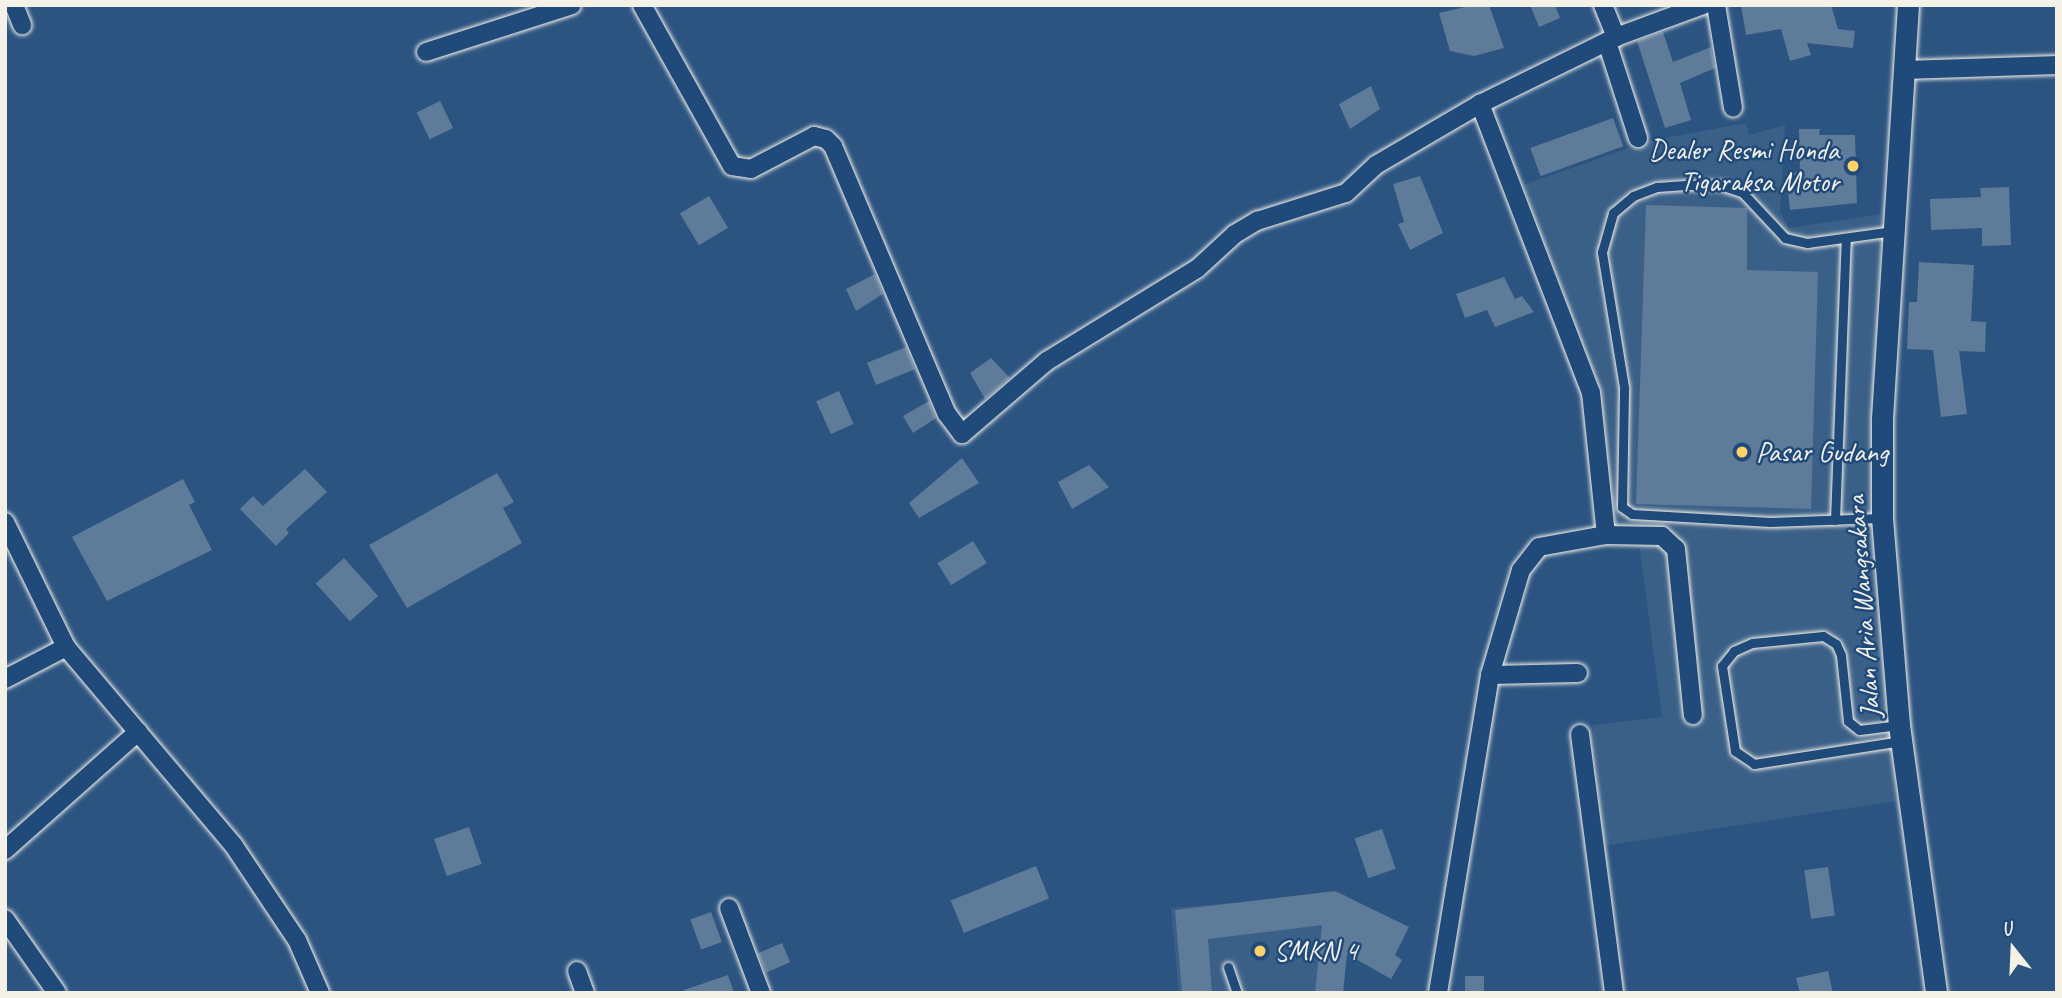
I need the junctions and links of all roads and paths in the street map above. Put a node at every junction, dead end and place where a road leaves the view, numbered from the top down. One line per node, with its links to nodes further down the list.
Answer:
1 (14, 5): 8 (street)
2 (572, 5): 10 (street)
3 (642, 5): 13 (street)
4 (1603, 5): 9 (street)
5 (1703, 5): 9 (street)
6 (1716, 5): 14 (street)
7 (1908, 5): 12 (street, Jalan Aria Wangsakara)
8 (22, 25)
9 (1611, 40): 13 (street); 15 (street)
10 (426, 51)
11 (2057, 65): 12 (street)
12 (1905, 70): 16 (street, Jalan Aria Wangsakara)
13 (1480, 104): 21 (street)
14 (1733, 108)
15 (1638, 138)
16 (1893, 231): 17 (lane); 18 (street, Jalan Aria Wangsakara)
17 (1846, 239): 19 (lane); 19 (lane)
18 (1882, 518): 19 (lane); 28 (street, Jalan Aria Wangsakara)
19 (1835, 520)
20 (5, 522): 22 (street)
21 (1606, 535): 24 (street); 26 (street)
22 (66, 647): 25 (street); 27 (street)
23 (1578, 673): 24 (street)
24 (1490, 675): 40 (street)
25 (5, 679)
26 (1693, 715)
27 (138, 732): 30 (street); 36 (street)
28 (1900, 733): 28 (lane); 42 (street, Jalan Aria Wangsakara)
29 (1580, 734): 41 (street)
30 (5, 850)
31 (729, 908): 38 (street)
32 (5, 919): 35 (street)
33 (1228, 967): 39 (lane)
34 (577, 971): 37 (street)
35 (57, 993)
36 (320, 993)
37 (585, 993)
38 (761, 993)
39 (1237, 993)
40 (1438, 993)
41 (1614, 993)
42 (1936, 993)

